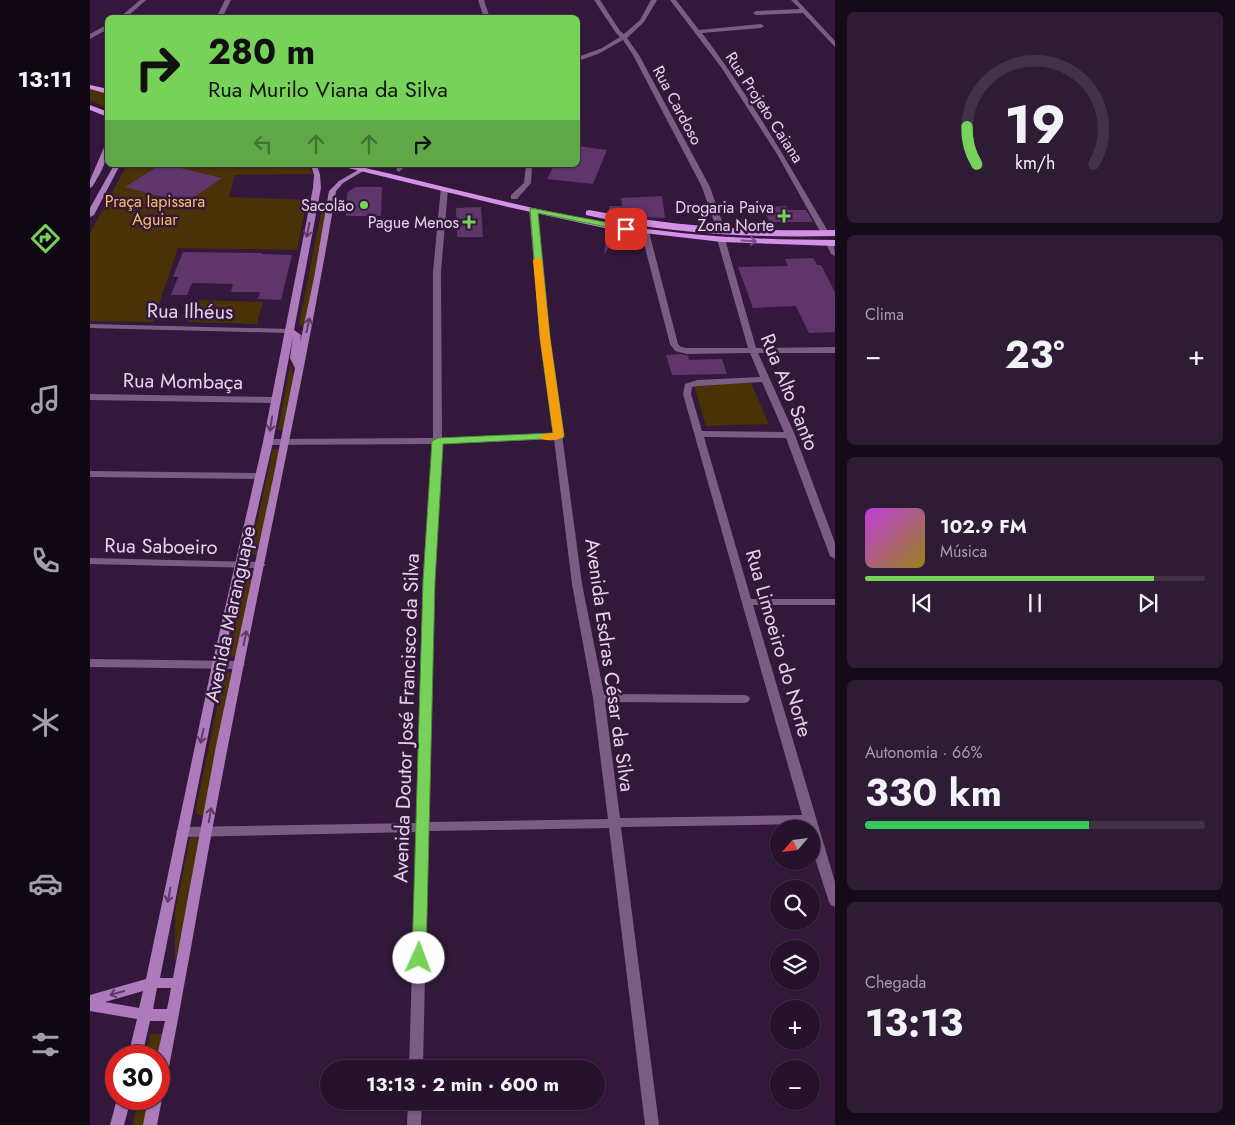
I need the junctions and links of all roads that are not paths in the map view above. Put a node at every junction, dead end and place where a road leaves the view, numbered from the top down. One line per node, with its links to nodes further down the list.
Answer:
1 (143, 0): 10 (street)
2 (228, 0): 11 (street)
3 (481, 0): 12 (street)
4 (597, 0): 17 (street, Rua Cardoso)
5 (654, 0): 17 (street)
6 (673, 0): 15 (street, Rua Projeto Caiana)
7 (794, 0): 8 (street)
8 (804, 11): 9 (street); 18 (street)
9 (756, 13)
10 (126, 15)
11 (220, 15)
12 (486, 15)
13 (761, 26): 15 (street)
14 (105, 28): 16 (street)
15 (697, 32): 41 (street, Rua Projeto Caiana)
16 (90, 37)
17 (624, 37): 19 (street); 42 (street, Rua Cardoso)
18 (835, 44)
19 (580, 58)
20 (90, 87): 21 (main road)
21 (105, 91)
22 (90, 107): 23 (main road)
23 (105, 114)
24 (105, 153): 31 (main road)
25 (116, 167): 34 (main road)
26 (315, 167): 35 (main road, Avenida Maranguape)
27 (349, 167): 30 (main road)
28 (401, 167): 37 (main road)
29 (530, 167): 37 (street)
30 (362, 170): 33 (main road); 36 (main road, Avenida Maranguape)
31 (97, 174): 32 (main road); 34 (main road)
32 (90, 186)
33 (444, 189): 38 (main road); 56 (street, Avenida Doutor José Francisco da Silva)
34 (100, 197): 39 (main road)
35 (315, 197): 36 (main road); 46 (main road, Avenida Maranguape, one-way to 46)
36 (333, 197): 49 (main road, Avenida Maranguape, one-way to 36)
37 (514, 198): 42 (main road)
38 (533, 210): 40 (main road); 55 (street, Avenida Esdras César da Silva)
39 (90, 215)
40 (645, 232): 42 (main road); 47 (street)
41 (830, 233): 42 (main road)
42 (721, 235): 43 (main road, one-way to 43); 47 (street, Rua Alto Santo)
43 (832, 243): 44 (street)
44 (835, 254)
45 (90, 326): 46 (street, Rua Ilhéus)
46 (289, 331): 49 (main road); 52 (main road, Avenida Maranguape)
47 (752, 349): 48 (street); 50 (street, Rua Alto Santo)
48 (835, 350)
49 (299, 368): 58 (main road, Avenida Maranguape)
50 (766, 379): 53 (street, Rua Limoeiro do Norte); 54 (street, Rua Alto Santo)
51 (90, 397): 52 (street, Rua Mombaça)
52 (275, 400): 57 (main road, Avenida Maranguape, one-way to 57)
53 (699, 434): 54 (street); 65 (street, Rua Limoeiro do Norte)
54 (790, 435): 61 (street, Rua Alto Santo)
55 (559, 436): 56 (street); 70 (street, Avenida Esdras César da Silva)
56 (438, 441): 58 (street); 74 (street, Avenida Doutor José Francisco da Silva)
57 (268, 442): 58 (street); 60 (main road, Avenida Maranguape)
58 (285, 442): 64 (main road, Avenida Maranguape)
59 (90, 474): 60 (street)
60 (260, 476): 63 (main road, Avenida Maranguape)
61 (835, 556)
62 (90, 562): 63 (street, Rua Saboeiro)
63 (240, 565): 64 (street, Rua Saboeiro); 68 (main road, Avenida Maranguape)
64 (261, 565): 69 (main road, Avenida Maranguape, one-way to 64)
65 (749, 602): 66 (street); 72 (street, Rua Limoeiro do Norte)
66 (835, 602)
67 (90, 663): 68 (street)
68 (217, 665): 69 (street); 75 (main road, Avenida Maranguape, one-way to 75)
69 (240, 666): 76 (main road, Avenida Maranguape, one-way to 69)
70 (599, 698): 71 (street); 73 (street, Avenida Esdras César da Silva)
71 (744, 699)
72 (809, 819): 73 (street); 77 (street, Rua Limoeiro do Norte)
73 (614, 822): 74 (street); 93 (street, Avenida Esdras César da Silva)
74 (423, 828): 76 (street); 86 (street, Avenida Doutor José Francisco da Silva)
75 (182, 832): 76 (street); 78 (main road, Avenida Maranguape, one-way to 78)
76 (207, 832): 79 (main road, Avenida Maranguape)
77 (835, 902)
78 (152, 983): 79 (main road); 80 (main road, one-way to 80); 82 (main road, Avenida Maranguape)
79 (179, 983): 83 (main road, Avenida Maranguape)
80 (90, 1001)
81 (90, 1005): 82 (main road)
82 (145, 1015): 83 (main road); 84 (main road, Avenida Maranguape)
83 (172, 1015): 85 (main road, Avenida Maranguape)
84 (138, 1045)
85 (166, 1045)
86 (416, 1060)
87 (121, 1110): 90 (main road)
88 (153, 1110): 91 (main road)
89 (415, 1110): 92 (street)
90 (117, 1125)
91 (150, 1125)
92 (414, 1125)
93 (652, 1125)

